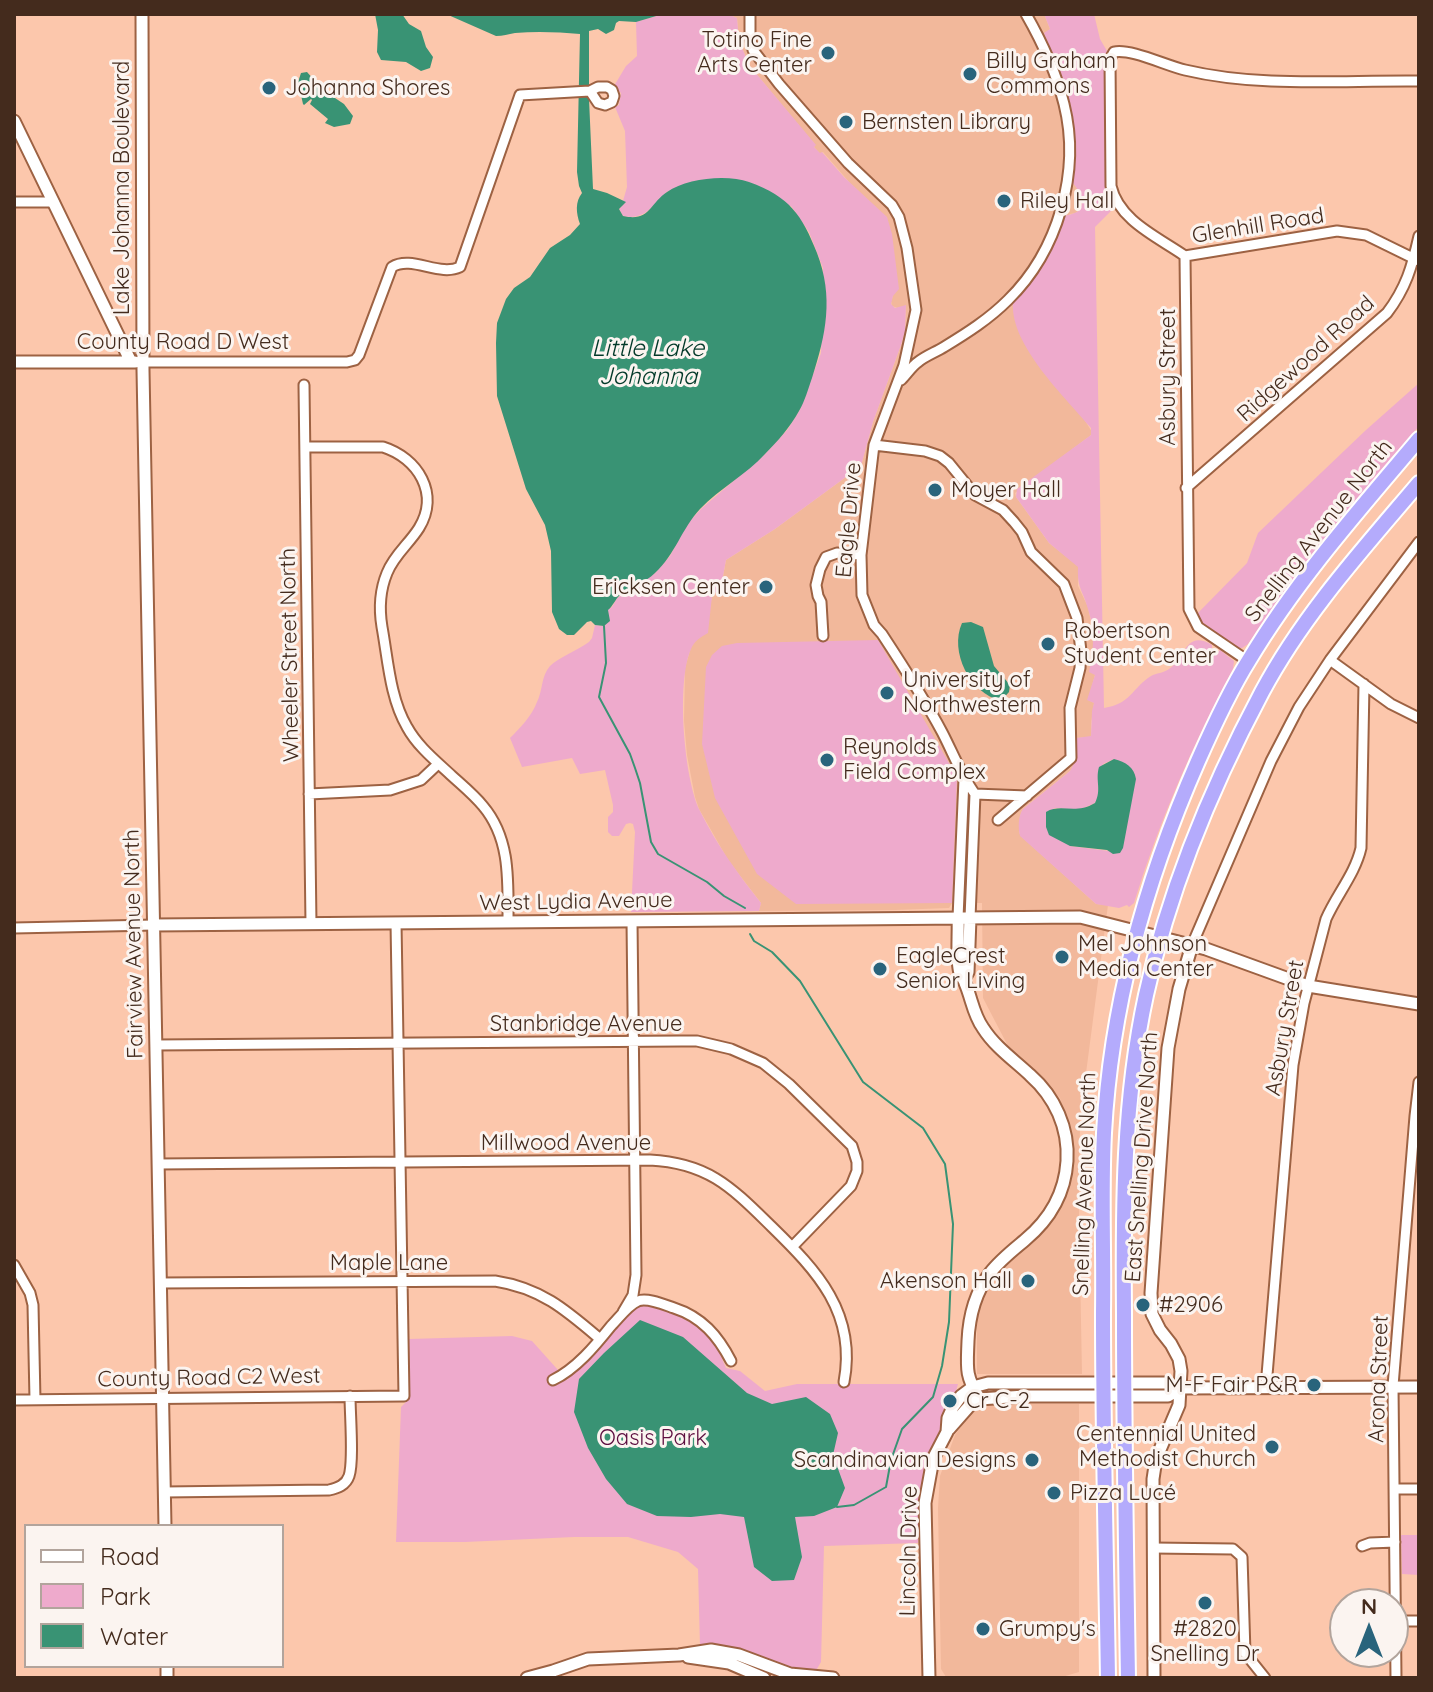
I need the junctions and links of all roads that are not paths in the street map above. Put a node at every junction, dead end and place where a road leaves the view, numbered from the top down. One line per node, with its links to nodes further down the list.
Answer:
1 (142, 14): 12 (street, Lake Johanna Boulevard)
2 (750, 14): 14 (street, Eagle Drive)
3 (1026, 14): 15 (street, Eagle Drive)
4 (1419, 81): 10 (street, Glenhill Road)
5 (584, 91): 17 (street, County Road D West)
6 (14, 121): 8 (street)
7 (14, 202): 8 (street)
8 (54, 202): 13 (street)
9 (1419, 236): 11 (street, Ridgewood Road)
10 (1185, 256): 11 (street, Glenhill Road); 24 (street, Asbury Street)
11 (1416, 260): 24 (street, Ridgewood Road)
12 (143, 323): 13 (street); 17 (street, Lake Johanna Boulevard)
13 (116, 330): 17 (street)
14 (907, 352): 15 (street); 18 (street, Eagle Drive)
15 (918, 361): 18 (street, Eagle Drive)
16 (14, 362): 17 (street, County Road D West)
17 (137, 362): 44 (street, Fairview Avenue North)
18 (897, 384): 21 (street, Eagle Drive)
19 (304, 385): 22 (street, Wheeler Street North)
20 (1419, 439): 30 (highway, Snelling Avenue North)
21 (874, 445): 26 (street, Eagle Drive); 37 (street)
22 (306, 447): 33 (street); 35 (street, Wheeler Street North)
23 (1419, 483): 47 (highway, Snelling Avenue North)
24 (1186, 488): 30 (street, Asbury Street)
25 (1419, 542): 27 (street, East Snelling Drive North)
26 (861, 555): 28 (street); 34 (street, Eagle Drive)
27 (1415, 556): 29 (street, East Snelling Drive North)
28 (823, 636)
29 (1330, 660): 31 (street); 48 (street, East Snelling Drive North)
30 (1248, 661): 46 (highway, Snelling Avenue North)
31 (1364, 684): 32 (street); 49 (street, Asbury Street)
32 (1419, 718)
33 (438, 764): 35 (street); 41 (street)
34 (964, 779): 36 (street, Eagle Drive); 39 (street, Eagle Drive)
35 (309, 794): 43 (street, Wheeler Street North)
36 (975, 794): 37 (street); 39 (street)
37 (1027, 796): 38 (street)
38 (998, 820)
39 (964, 918): 40 (street, West Lydia Avenue); 46 (street, West Lydia Avenue); 70 (street)
40 (632, 921): 41 (street, West Lydia Avenue); 51 (street)
41 (508, 922): 42 (street, West Lydia Avenue)
42 (396, 923): 43 (street, West Lydia Avenue); 52 (street)
43 (311, 924): 44 (street, West Lydia Avenue)
44 (154, 925): 45 (street, West Lydia Avenue); 53 (street, Fairview Avenue North)
45 (14, 928)
46 (1136, 931): 47 (street, West Lydia Avenue); 74 (highway, Snelling Avenue North)
47 (1160, 937): 48 (street, West Lydia Avenue); 75 (highway, Snelling Avenue North)
48 (1192, 945): 49 (street); 73 (street, East Snelling Drive North)
49 (1308, 986): 50 (street); 71 (street, Asbury Street)
50 (1419, 1004)
51 (633, 1041): 52 (street, Stanbridge Avenue); 55 (street); 58 (street, Stanbridge Avenue)
52 (400, 1044): 53 (street, Stanbridge Avenue); 56 (street)
53 (156, 1045): 57 (street, Fairview Avenue North)
54 (1419, 1082): 69 (street, Arona Street)
55 (635, 1160): 56 (street, Millwood Avenue); 58 (street, Millwood Avenue); 60 (street)
56 (402, 1161): 57 (street, Millwood Avenue); 61 (street)
57 (158, 1164): 62 (street, Fairview Avenue North)
58 (792, 1247): 68 (street, Millwood Avenue)
59 (14, 1265): 80 (street)
60 (636, 1275): 63 (street); 64 (street)
61 (403, 1281): 62 (street, Maple Lane); 65 (street, Maple Lane); 76 (street, County Road C2 West)
62 (160, 1283): 77 (street, Fairview Avenue North)
63 (658, 1303): 64 (street); 66 (street)
64 (623, 1312): 65 (street)
65 (600, 1339): 67 (street)
66 (731, 1361)
67 (553, 1380)
68 (844, 1382)
69 (1393, 1386): 71 (street); 72 (street); 82 (street, Arona Street)
70 (973, 1387): 74 (street); 78 (street); 81 (street, Lincoln Drive)
71 (1266, 1387): 73 (street)
72 (1419, 1387)
73 (1181, 1388): 75 (street); 88 (street, East Snelling Drive North)
74 (1103, 1390): 75 (street); 78 (street); 95 (highway, Snelling Avenue North)
75 (1124, 1390): 96 (highway, Snelling Avenue North)
76 (350, 1396): 77 (street, County Road C2 West); 84 (street)
77 (162, 1398): 80 (street, County Road C2 West); 84 (street, Fairview Avenue North)
78 (979, 1399): 81 (street)
79 (14, 1400): 80 (street, County Road C2 West)
80 (35, 1400)
81 (947, 1432): 94 (street, Lincoln Drive)
82 (1394, 1489): 83 (street); 86 (street, Arona Street)
83 (1419, 1489)
84 (164, 1492): 85 (street, Fairview Avenue North)
85 (165, 1524)
86 (1395, 1542): 87 (street); 89 (street, Arona Street)
87 (1362, 1546)
88 (1153, 1548): 97 (street, East Snelling Drive North); 98 (street)
89 (1396, 1588)
90 (679, 1655): 91 (street); 92 (street); 93 (street)
91 (527, 1678)
92 (764, 1678)
93 (833, 1678)
94 (929, 1678)
95 (1108, 1678)
96 (1128, 1678)
97 (1154, 1678)
98 (1265, 1678)

